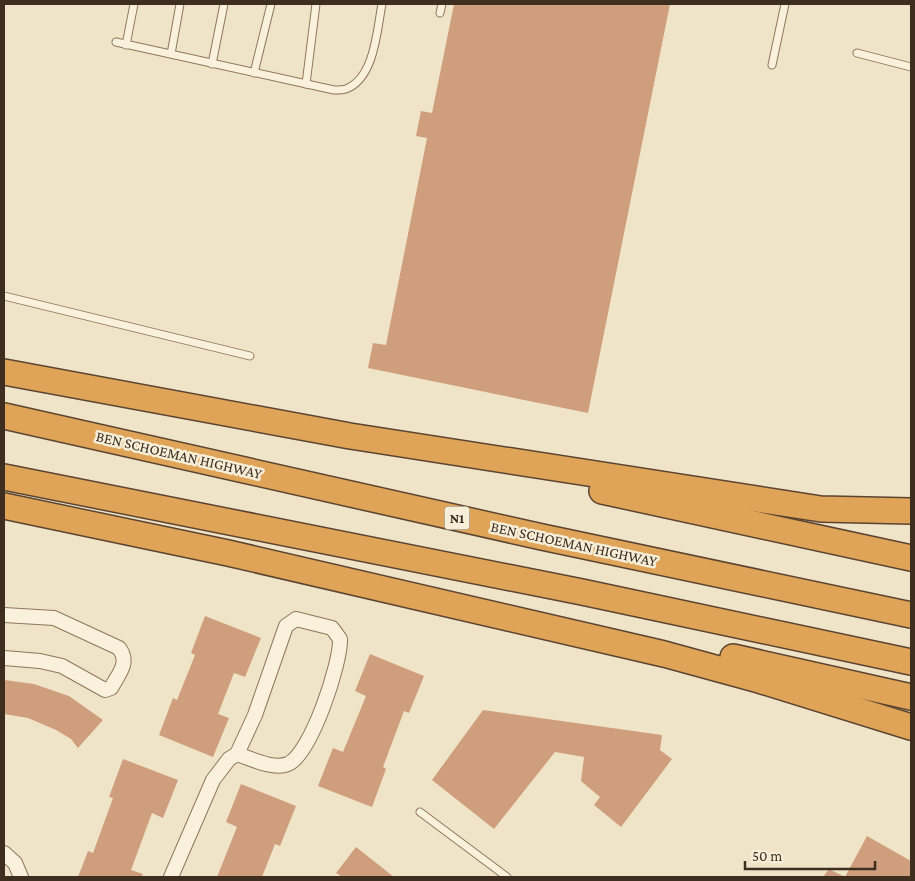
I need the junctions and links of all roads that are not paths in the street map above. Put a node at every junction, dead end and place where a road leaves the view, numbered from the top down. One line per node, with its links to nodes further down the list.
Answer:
1 (134, 4): 11 (lane)
2 (180, 4): 13 (lane)
3 (224, 4): 14 (lane)
4 (271, 4): 17 (lane)
5 (316, 4): 18 (lane)
6 (382, 4): 18 (lane)
7 (442, 4): 9 (lane)
8 (785, 4): 15 (lane)
9 (440, 13)
10 (116, 42): 11 (lane)
11 (126, 45): 13 (lane)
12 (857, 53): 16 (lane)
13 (170, 54): 14 (lane)
14 (212, 64): 17 (lane)
15 (772, 65)
16 (911, 67)
17 (254, 73): 18 (lane)
18 (306, 84)
19 (4, 296): 20 (lane)
20 (250, 356)
21 (4, 372): 23 (highway)
22 (4, 416): 29 (highway, BEN SCHOEMAN HIGHWAY / N1)
23 (350, 436): 26 (highway); 28 (highway)
24 (4, 477): 32 (highway)
25 (4, 506): 27 (highway)
26 (911, 511)
27 (228, 553): 33 (highway); 34 (highway)
28 (911, 558)
29 (911, 615)
30 (4, 616): 31 (street)
31 (4, 658)
32 (911, 662)
33 (911, 697)
34 (911, 727)
35 (237, 754): 35 (street); 39 (street)
36 (420, 812): 40 (lane)
37 (4, 853): 38 (street)
38 (21, 877)
39 (171, 877)
40 (507, 877)

